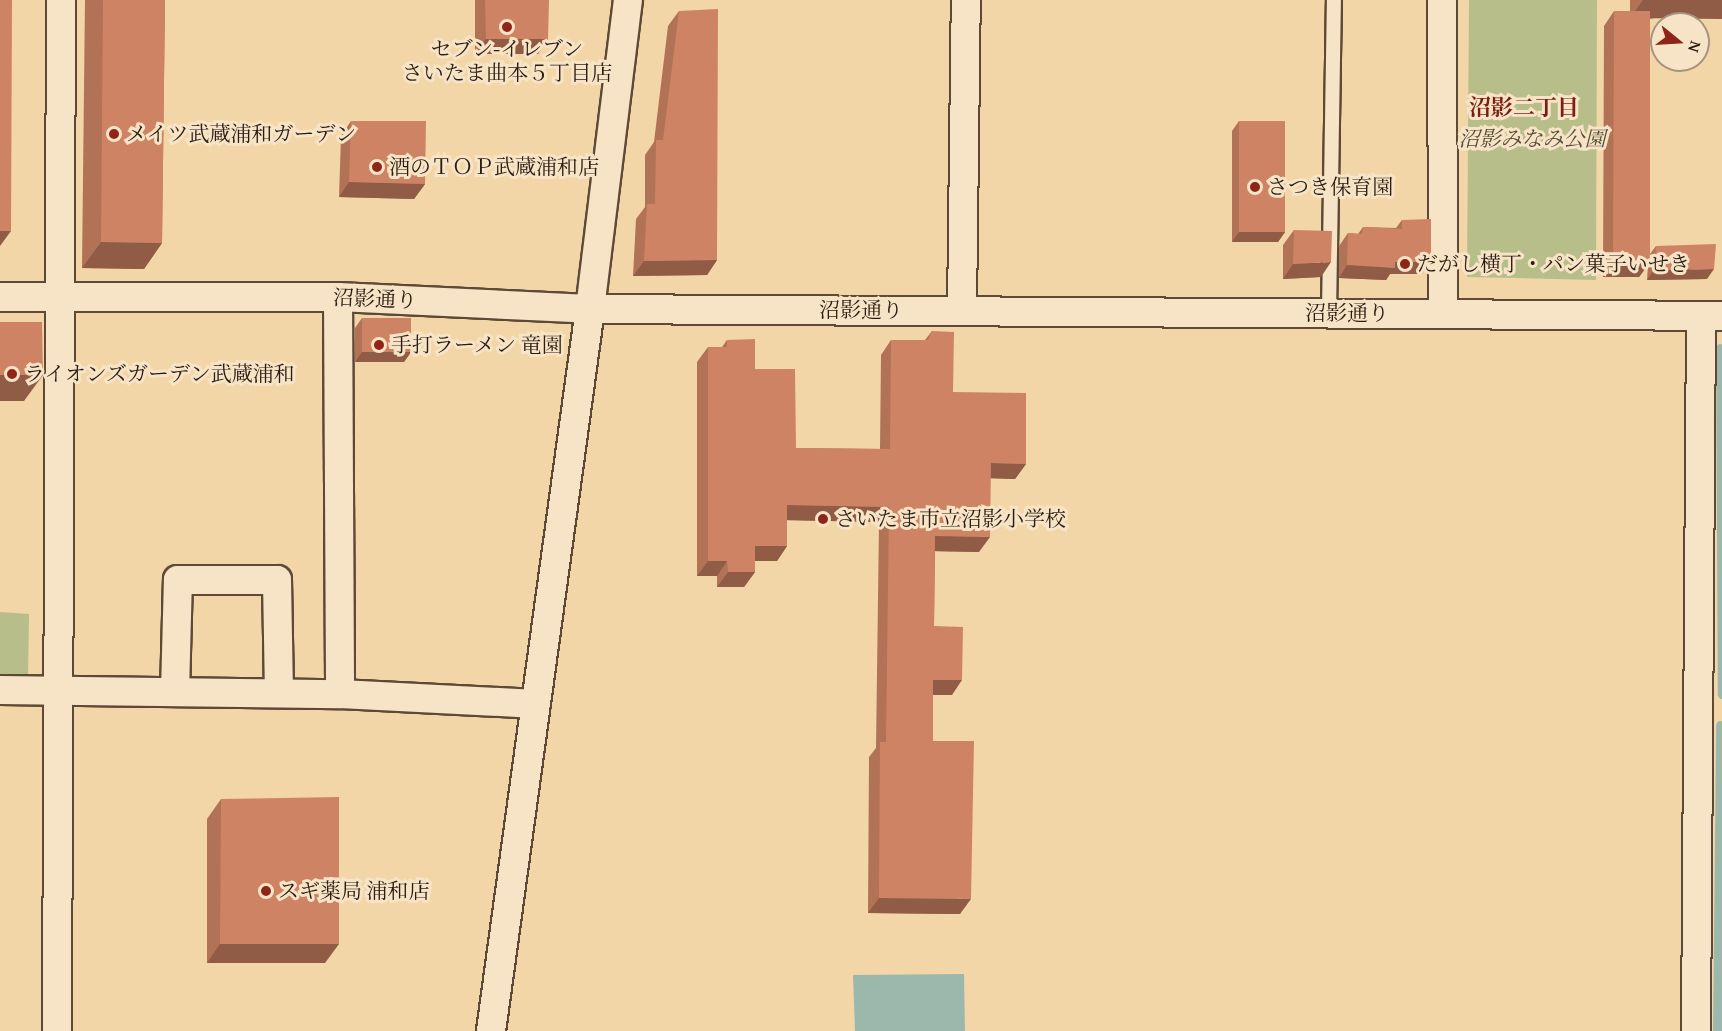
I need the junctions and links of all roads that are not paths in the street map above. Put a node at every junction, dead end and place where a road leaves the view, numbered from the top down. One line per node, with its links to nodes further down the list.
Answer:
1 (61, 0): 7 (street)
2 (628, 0): 9 (street)
3 (966, 0): 10 (street)
4 (1334, 0): 11 (lane)
5 (1442, 0): 12 (street)
6 (0, 297): 7 (street, 沼影通り)
7 (60, 297): 8 (street, 沼影通り); 15 (street)
8 (338, 297): 9 (street, 沼影通り); 18 (street)
9 (590, 309): 10 (street, 沼影通り); 19 (street)
10 (962, 311): 11 (street, 沼影通り)
11 (1329, 313): 12 (street, 沼影通り)
12 (1443, 313): 13 (street, 沼影通り)
13 (1712, 316): 20 (street)
14 (0, 690): 15 (street)
15 (58, 691): 16 (street); 21 (street)
16 (175, 692): 17 (street); 17 (street)
17 (279, 693): 18 (street)
18 (340, 694): 19 (street)
19 (536, 704): 22 (street)
20 (1710, 711): 23 (street)
21 (57, 1031)
22 (491, 1031)
23 (1696, 1031)

